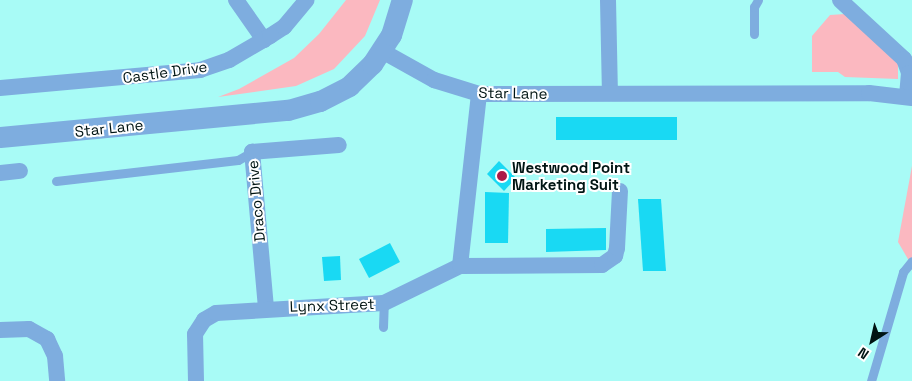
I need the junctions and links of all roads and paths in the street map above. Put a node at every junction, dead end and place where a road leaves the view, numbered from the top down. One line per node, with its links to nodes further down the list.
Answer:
1 (236, 0): 8 (street)
2 (307, 0): 8 (street, Castle Drive)
3 (402, 0): 9 (street)
4 (608, 0): 11 (street)
5 (758, 0): 7 (lane)
6 (844, 3): 13 (street)
7 (754, 34)
8 (264, 40): 10 (street, Castle Drive)
9 (382, 51): 12 (street, Star Lane); 14 (street, Star Lane)
10 (0, 88)
11 (610, 93): 12 (street, Star Lane); 13 (street, Star Lane)
12 (479, 94): 22 (street)
13 (910, 98)
14 (0, 137)
15 (339, 145): 16 (street, Draco Drive)
16 (252, 152): 19 (lane); 24 (street, Draco Drive)
17 (20, 171): 18 (street)
18 (0, 173)
19 (56, 181)
20 (620, 191): 22 (street)
21 (912, 261): 29 (lane)
22 (460, 266): 23 (street, Lynx Street)
23 (384, 303): 24 (street, Lynx Street); 25 (lane)
24 (266, 308): 28 (street, Lynx Street)
25 (383, 327)
26 (0, 330): 27 (street)
27 (57, 381)
28 (196, 381)
29 (870, 381)

